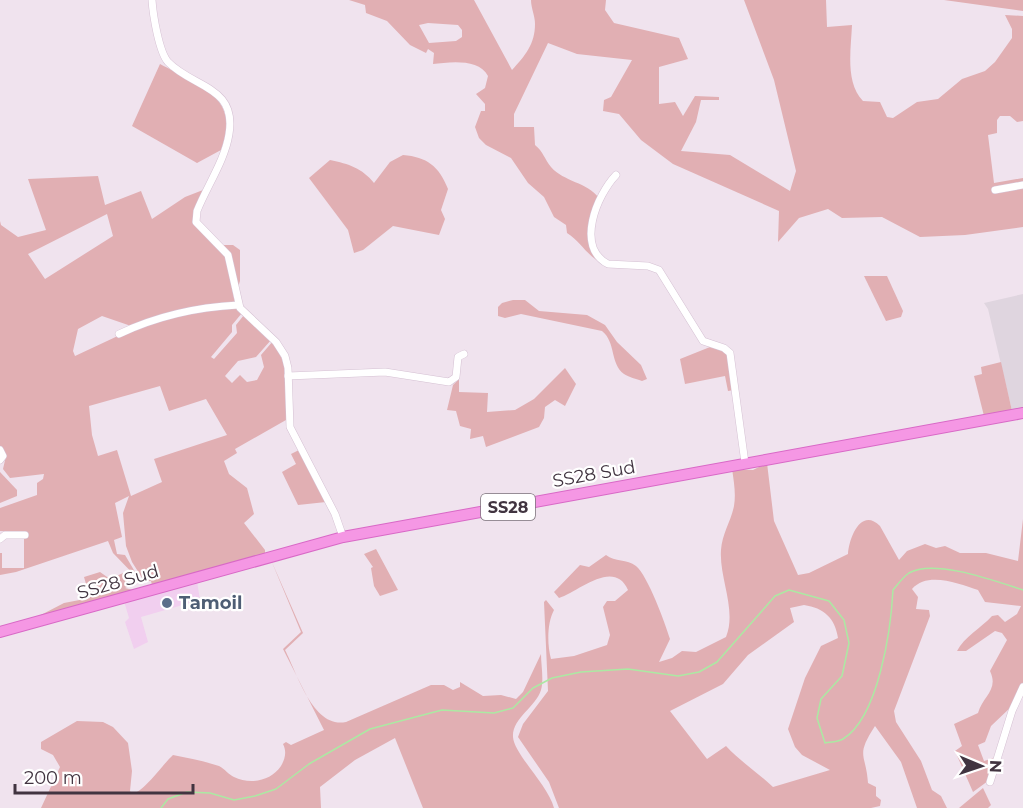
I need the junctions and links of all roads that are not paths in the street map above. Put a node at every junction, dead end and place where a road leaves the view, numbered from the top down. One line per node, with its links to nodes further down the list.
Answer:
1 (152, 0): 5 (street)
2 (616, 176): 12 (street)
3 (1023, 185): 4 (street)
4 (995, 190)
5 (238, 305): 6 (street); 8 (street)
6 (119, 334)
7 (464, 354): 8 (street)
8 (288, 376): 14 (street)
9 (1023, 413): 12 (main road, SS28 Sud / SS28)
10 (0, 450): 11 (street)
11 (0, 460)
12 (745, 463): 14 (main road, SS28 Sud / SS28)
13 (25, 535): 15 (street)
14 (343, 537): 16 (main road, SS28 Sud / SS28)
15 (0, 539)
16 (0, 632)
17 (1023, 687): 18 (street)
18 (990, 782)

